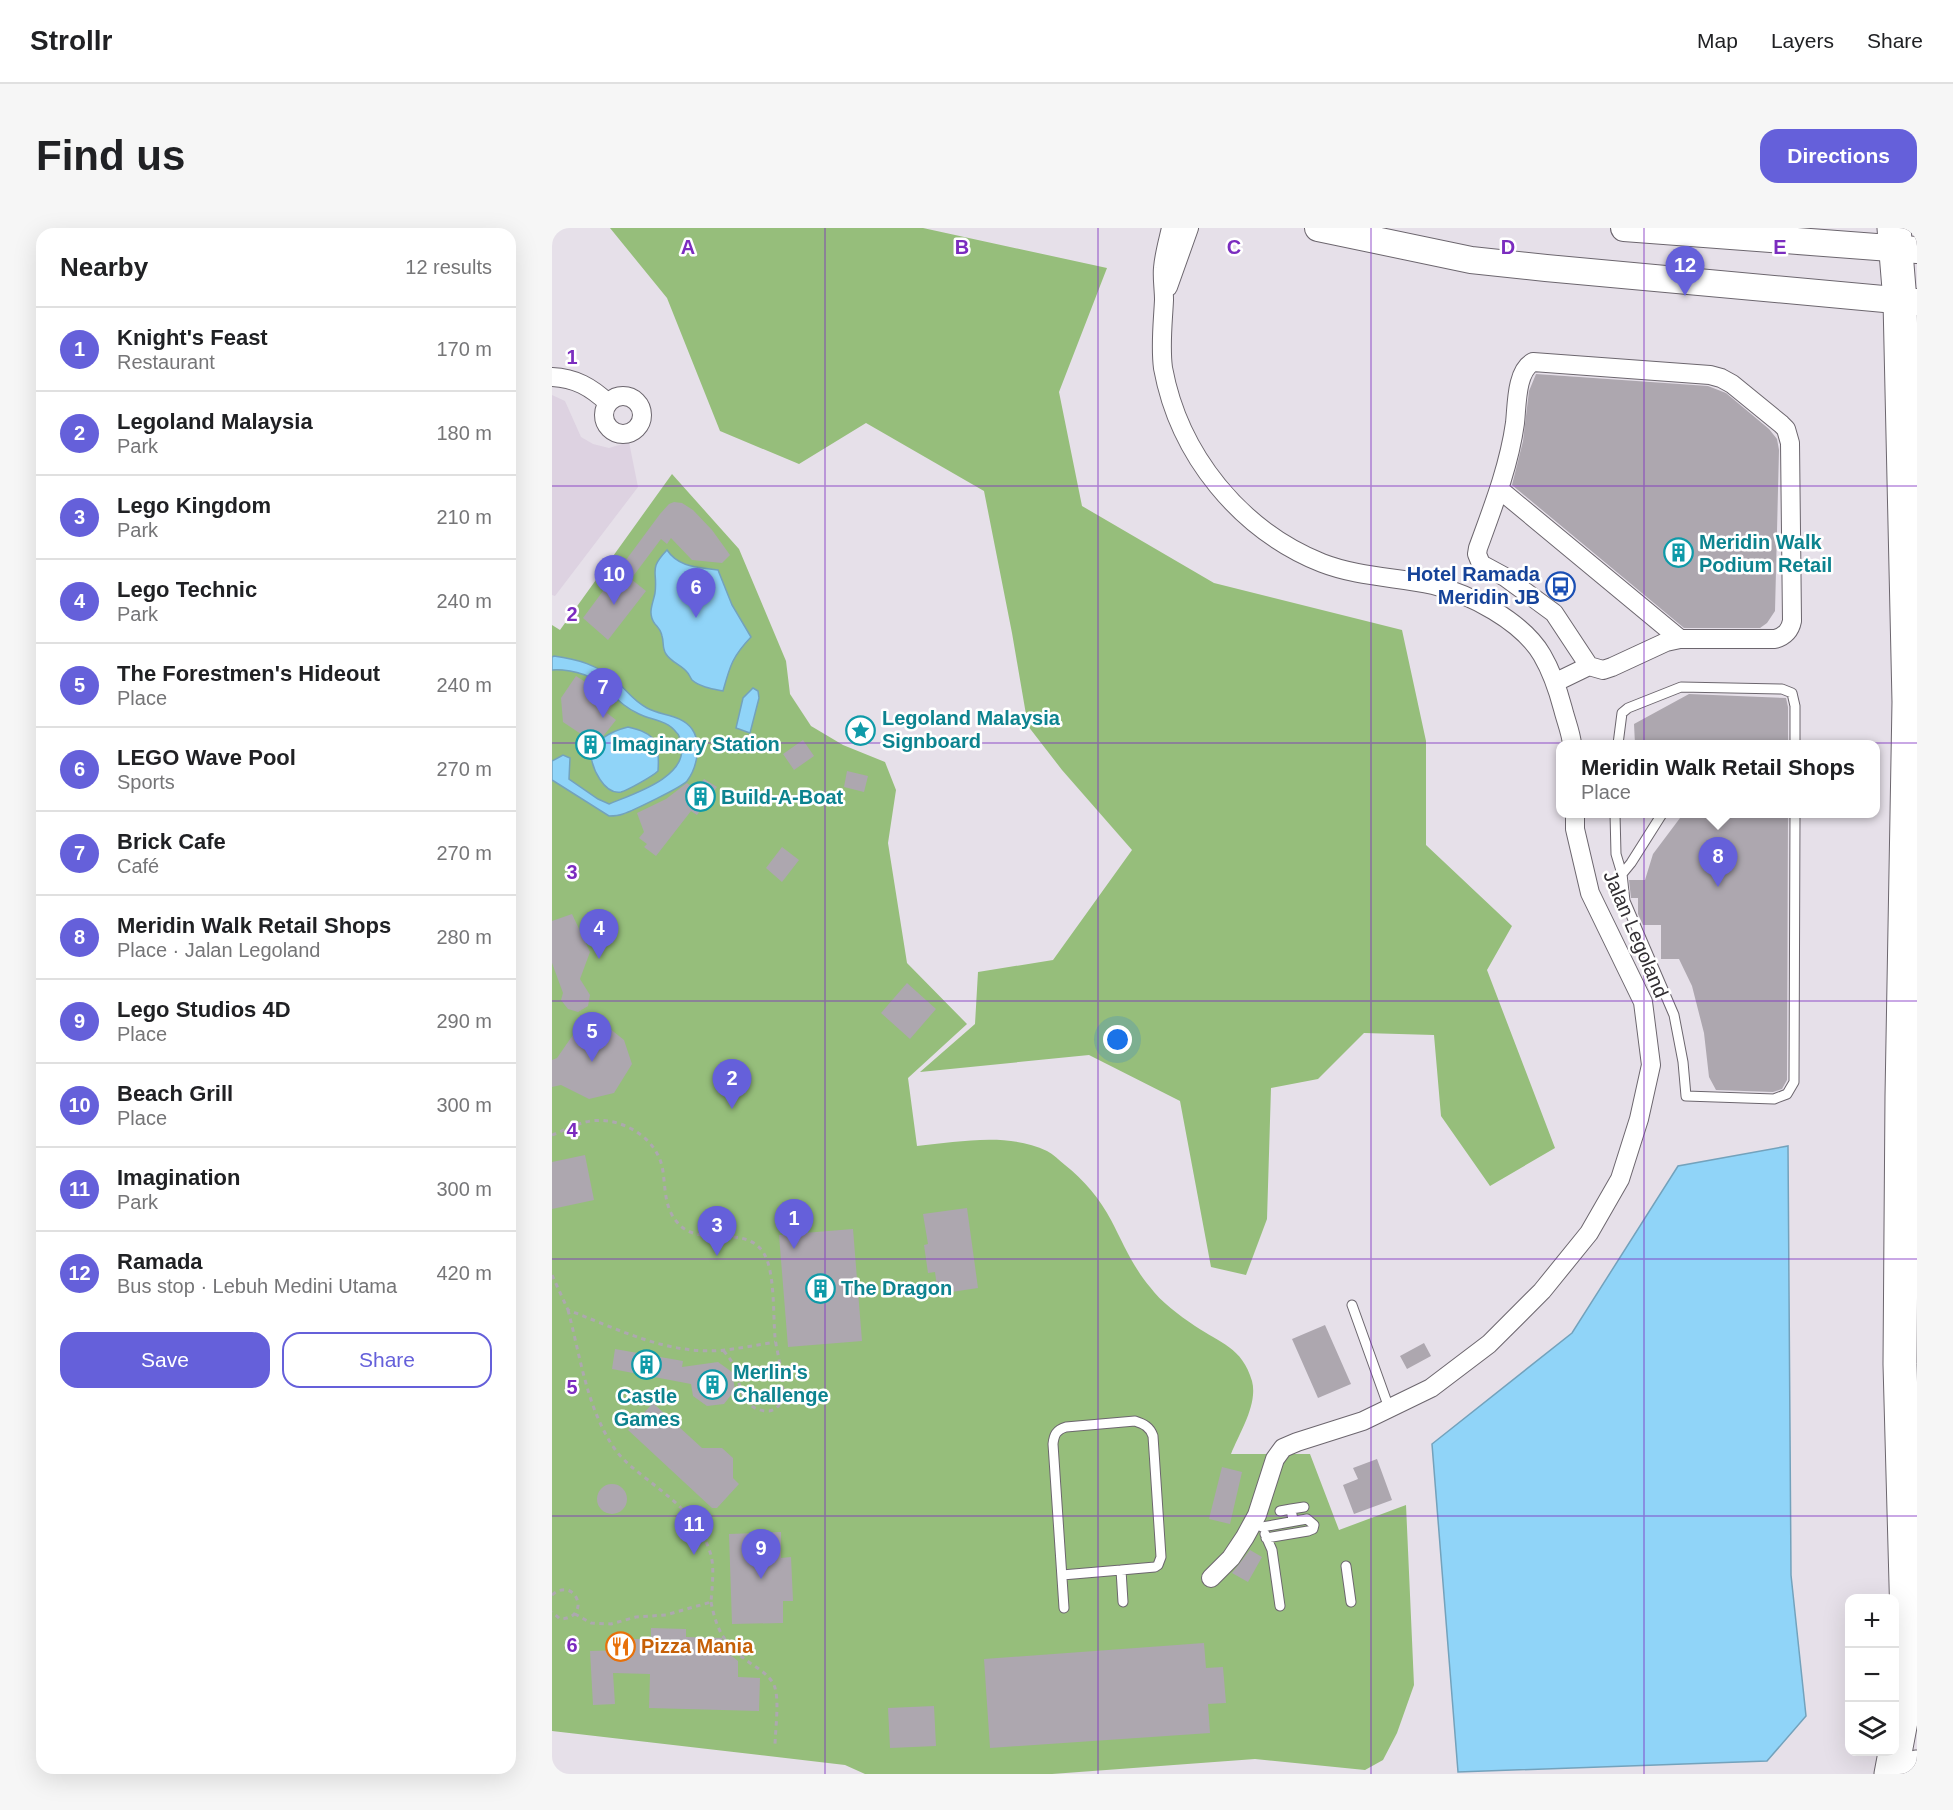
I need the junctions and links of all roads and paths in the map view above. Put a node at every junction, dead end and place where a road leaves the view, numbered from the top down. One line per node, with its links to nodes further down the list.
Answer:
1 (1171, 228): 6 (street)
2 (1189, 228): 6 (street)
3 (1318, 228): 7 (main road)
4 (1624, 228): 5 (main road)
5 (1902, 242): 7 (highway)
6 (1164, 300): 12 (street)
7 (1908, 302): 51 (highway)
8 (552, 377): 9 (street)
9 (608, 403)
10 (1499, 489): 11 (street); 13 (street); 13 (street)
11 (1534, 597): 12 (street); 14 (street)
12 (1514, 624): 15 (street)
13 (1680, 639): 14 (street)
14 (1589, 666): 15 (street)
15 (1556, 682): 16 (street)
16 (1571, 740)
17 (1619, 740): 18 (lane)
18 (1795, 740)
19 (1575, 818): 30 (street, Jalan Legoland)
20 (1615, 818): 23 (lane)
21 (1659, 818): 23 (lane)
22 (1795, 818): 23 (lane)
23 (1622, 874)
24 (552, 1135): 28 (path)
25 (552, 1275): 27 (path)
26 (1352, 1305): 30 (lane)
27 (568, 1310): 29 (path); 42 (path)
28 (775, 1342): 29 (path); 29 (path)
29 (723, 1350)
30 (1389, 1408): 35 (street, Jalan Legoland)
31 (1304, 1506): 32 (lane)
32 (1291, 1509): 33 (lane); 34 (lane)
33 (1281, 1511)
34 (1293, 1520): 35 (lane); 36 (lane)
35 (1259, 1521): 36 (lane); 40 (street)
36 (1266, 1538): 45 (lane)
37 (1346, 1566): 44 (lane)
38 (1121, 1570): 39 (lane); 39 (lane); 43 (lane)
39 (1062, 1575): 46 (lane)
40 (1211, 1578)
41 (552, 1595): 48 (path)
42 (711, 1602): 48 (path); 49 (path)
43 (1123, 1602)
44 (1351, 1602)
45 (1280, 1606)
46 (1064, 1608)
47 (552, 1612): 48 (path)
48 (575, 1614)
49 (775, 1746)
50 (1917, 1767): 52 (highway)
51 (1891, 1774)
52 (1915, 1774)

